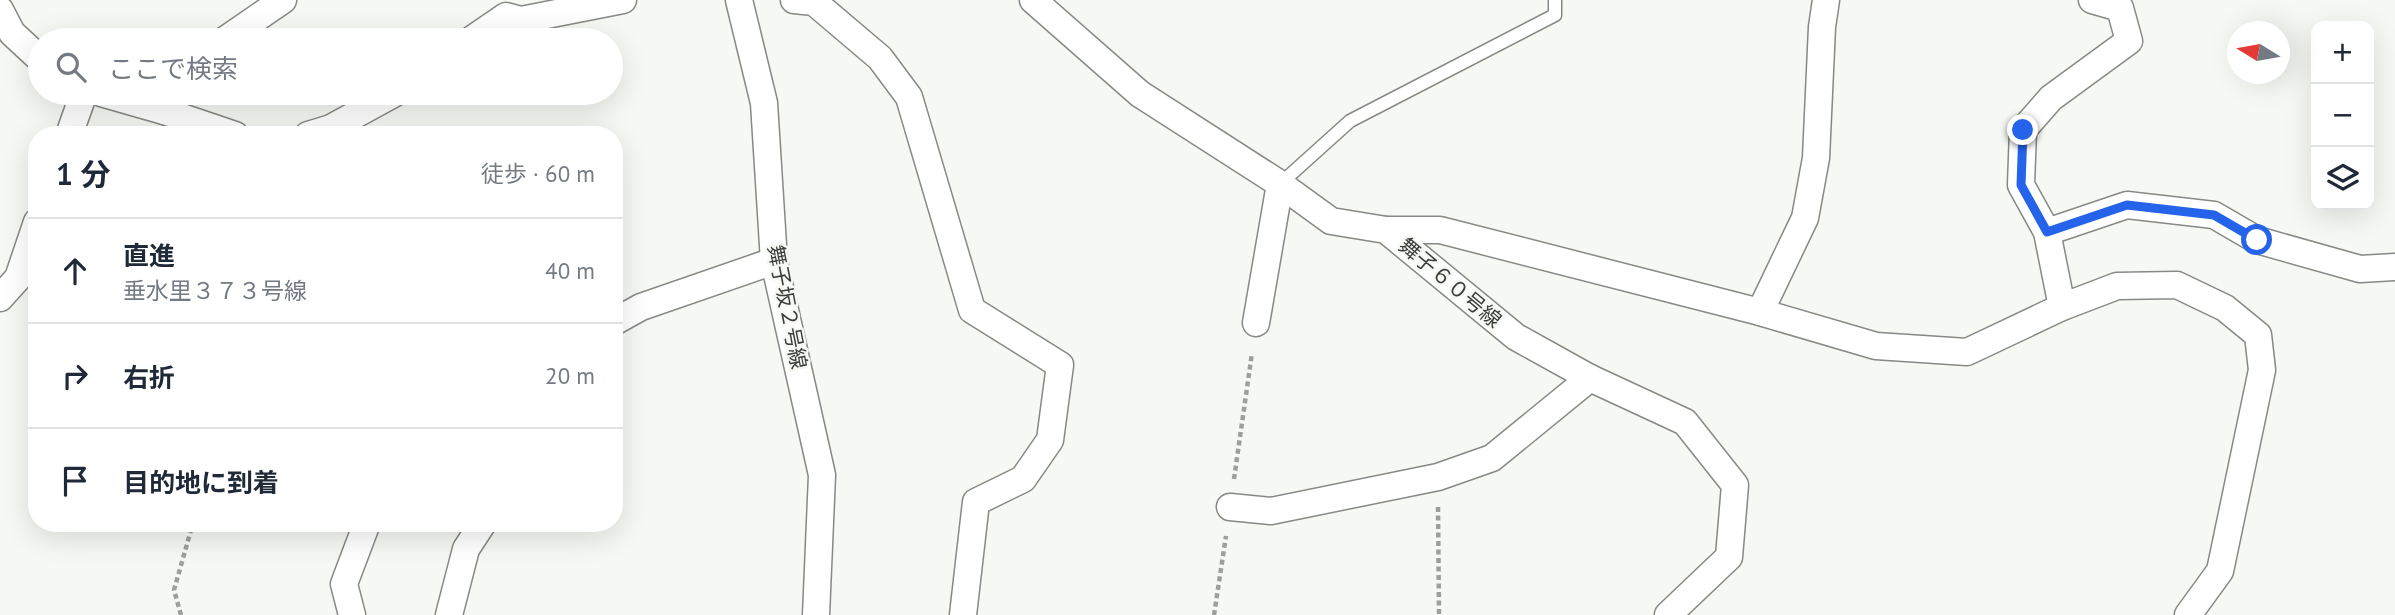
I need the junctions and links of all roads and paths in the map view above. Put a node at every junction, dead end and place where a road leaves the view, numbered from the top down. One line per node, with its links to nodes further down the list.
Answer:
1 (284, 0): 10 (street)
2 (623, 0): 11 (street)
3 (739, 0): 23 (street, 舞子坂２号線)
4 (794, 0): 40 (street)
5 (1033, 0): 19 (street, 舞子６０号線)
6 (1555, 0): 19 (lane)
7 (1825, 0): 27 (street)
8 (2092, 0): 21 (street)
9 (0, 10): 12 (street)
10 (243, 28)
11 (488, 28)
12 (28, 48)
13 (80, 105): 16 (street)
14 (175, 105): 17 (street)
15 (373, 105): 18 (street)
16 (72, 126)
17 (217, 126)
18 (335, 126)
19 (1280, 184): 20 (street, 舞子６０号線); 29 (street)
20 (1386, 230): 27 (street); 30 (street, 舞子６０号線)
21 (2047, 232): 24 (street); 26 (street)
22 (28, 249): 25 (street)
23 (774, 261): 28 (street); 39 (street, 舞子坂２号線)
24 (2395, 267)
25 (0, 298)
26 (2062, 307): 27 (street); 44 (street)
27 (1760, 312)
28 (623, 317)
29 (1256, 323): 32 (path)
30 (1590, 378): 31 (street); 43 (street, 舞子６０号線)
31 (1438, 477): 32 (street); 42 (path)
32 (1230, 507): 41 (path)
33 (190, 532): 36 (path)
34 (364, 532): 37 (street)
35 (477, 532): 38 (street)
36 (181, 615)
37 (352, 615)
38 (449, 615)
39 (816, 615)
40 (963, 615)
41 (1214, 615)
42 (1439, 615)
43 (1668, 615)
44 (2188, 615)

